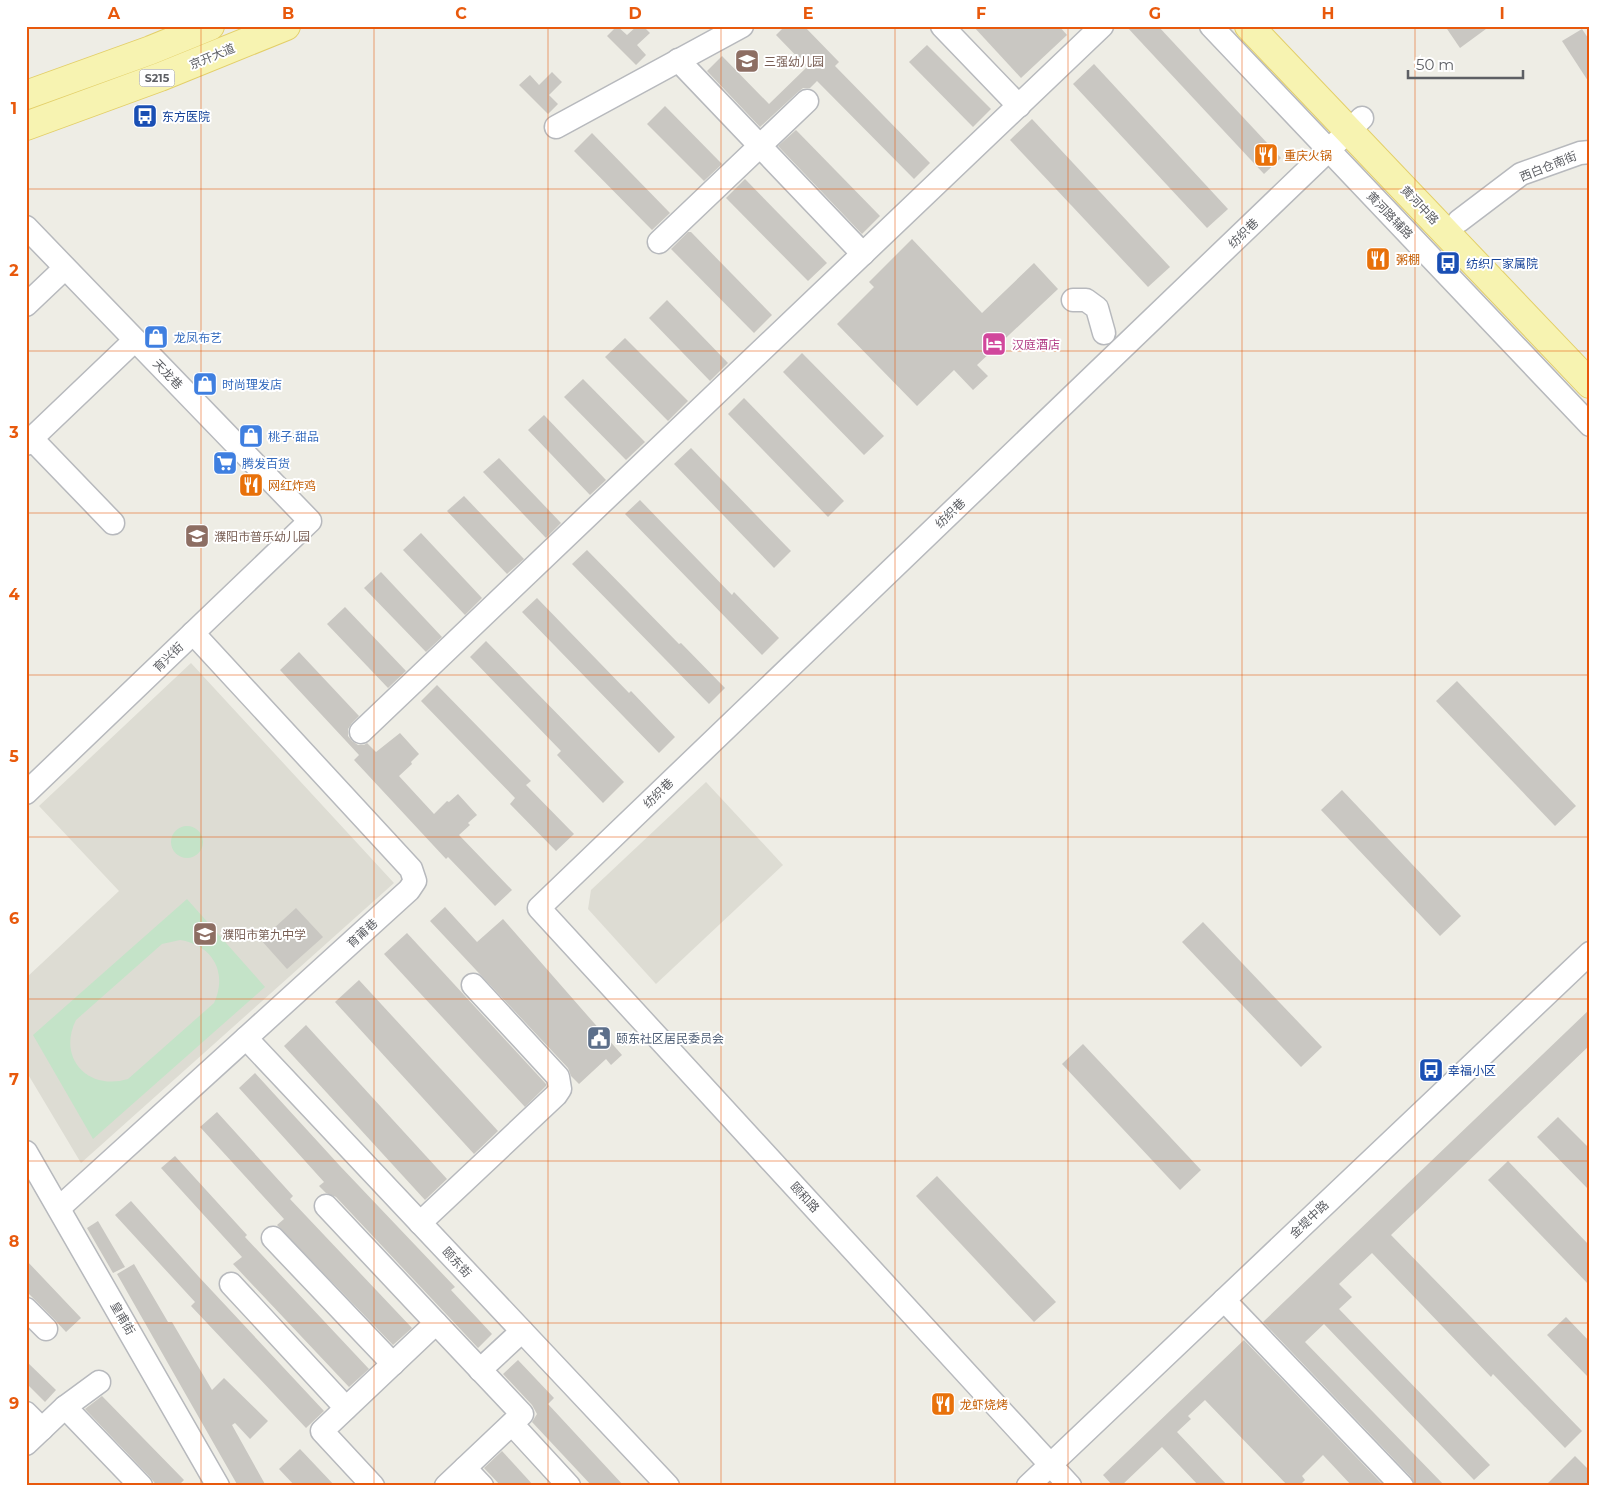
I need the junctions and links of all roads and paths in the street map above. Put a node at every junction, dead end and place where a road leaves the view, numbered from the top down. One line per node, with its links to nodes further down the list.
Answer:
1 (210, 26): 9 (main road, S215)
2 (286, 26): 15 (main road, 京开大道 / S215)
3 (742, 26): 10 (street)
4 (942, 26): 13 (street)
5 (1102, 26): 13 (street)
6 (1211, 26): 18 (street, 黄河路辅路)
7 (1249, 26): 14 (main road, 黄河中路)
8 (1274, 26): 14 (main road, 黄河中路)
9 (169, 34): 11 (main road, S215)
10 (678, 60): 16 (street); 17 (street)
11 (26, 94)
12 (807, 101): 17 (street)
13 (1019, 106): 23 (street)
14 (1355, 124): 18 (street, 纺织巷); 20 (main road, 黄河中路); 30 (main road, 黄河中路)
15 (26, 126)
16 (556, 127)
17 (759, 146): 22 (street); 23 (street)
18 (1328, 150): 31 (street, 黄河路辅路); 38 (street, 纺织巷)
19 (1590, 152): 20 (street, 西白仓南街)
20 (1459, 221): 29 (main road, 黄河中路)
21 (26, 227): 24 (street, 天龙巷)
22 (659, 242)
23 (863, 254): 36 (street)
24 (65, 268): 26 (street); 28 (street, 天龙巷)
25 (1073, 300): 27 (street)
26 (26, 305)
27 (1104, 333)
28 (135, 340): 32 (street); 33 (street, 天龙巷)
29 (1590, 358)
30 (1590, 384)
31 (1590, 425)
32 (29, 442): 34 (street)
33 (310, 521): 35 (street, 育兴街)
34 (114, 523)
35 (193, 633): 37 (street, 育兴街); 41 (street, 育莆巷)
36 (361, 732)
37 (26, 793)
38 (539, 908): 60 (street, 颐和路)
39 (1590, 953): 48 (street, 金堤中路)
40 (473, 985): 45 (street)
41 (246, 1038): 44 (street, 育莆巷); 45 (street, 颐东街)
42 (30, 1167): 44 (street, 皇甫街)
43 (326, 1206): 50 (street)
44 (59, 1208): 63 (street, 皇甫街)
45 (420, 1222): 52 (street, 颐东街)
46 (273, 1238): 53 (street)
47 (231, 1284): 57 (street)
48 (1224, 1300): 60 (street, 金堤中路); 71 (street)
49 (26, 1309): 51 (street)
50 (436, 1323): 53 (street); 54 (street)
51 (46, 1329)
52 (522, 1331): 54 (street); 68 (street, 颐东街)
53 (394, 1364): 57 (street)
54 (480, 1370): 58 (street)
55 (99, 1382): 56 (street)
56 (65, 1407): 59 (street); 62 (street)
57 (346, 1408): 64 (street)
58 (512, 1424): 61 (street); 67 (street)
59 (31, 1429)
60 (1050, 1464): 69 (street, 金堤中路); 70 (street, 颐和路)
61 (465, 1468): 65 (street); 66 (street)
62 (141, 1486)
63 (218, 1486)
64 (373, 1486)
65 (446, 1486)
66 (482, 1486)
67 (569, 1486)
68 (668, 1486)
69 (1028, 1486)
70 (1070, 1486)
71 (1402, 1486)

